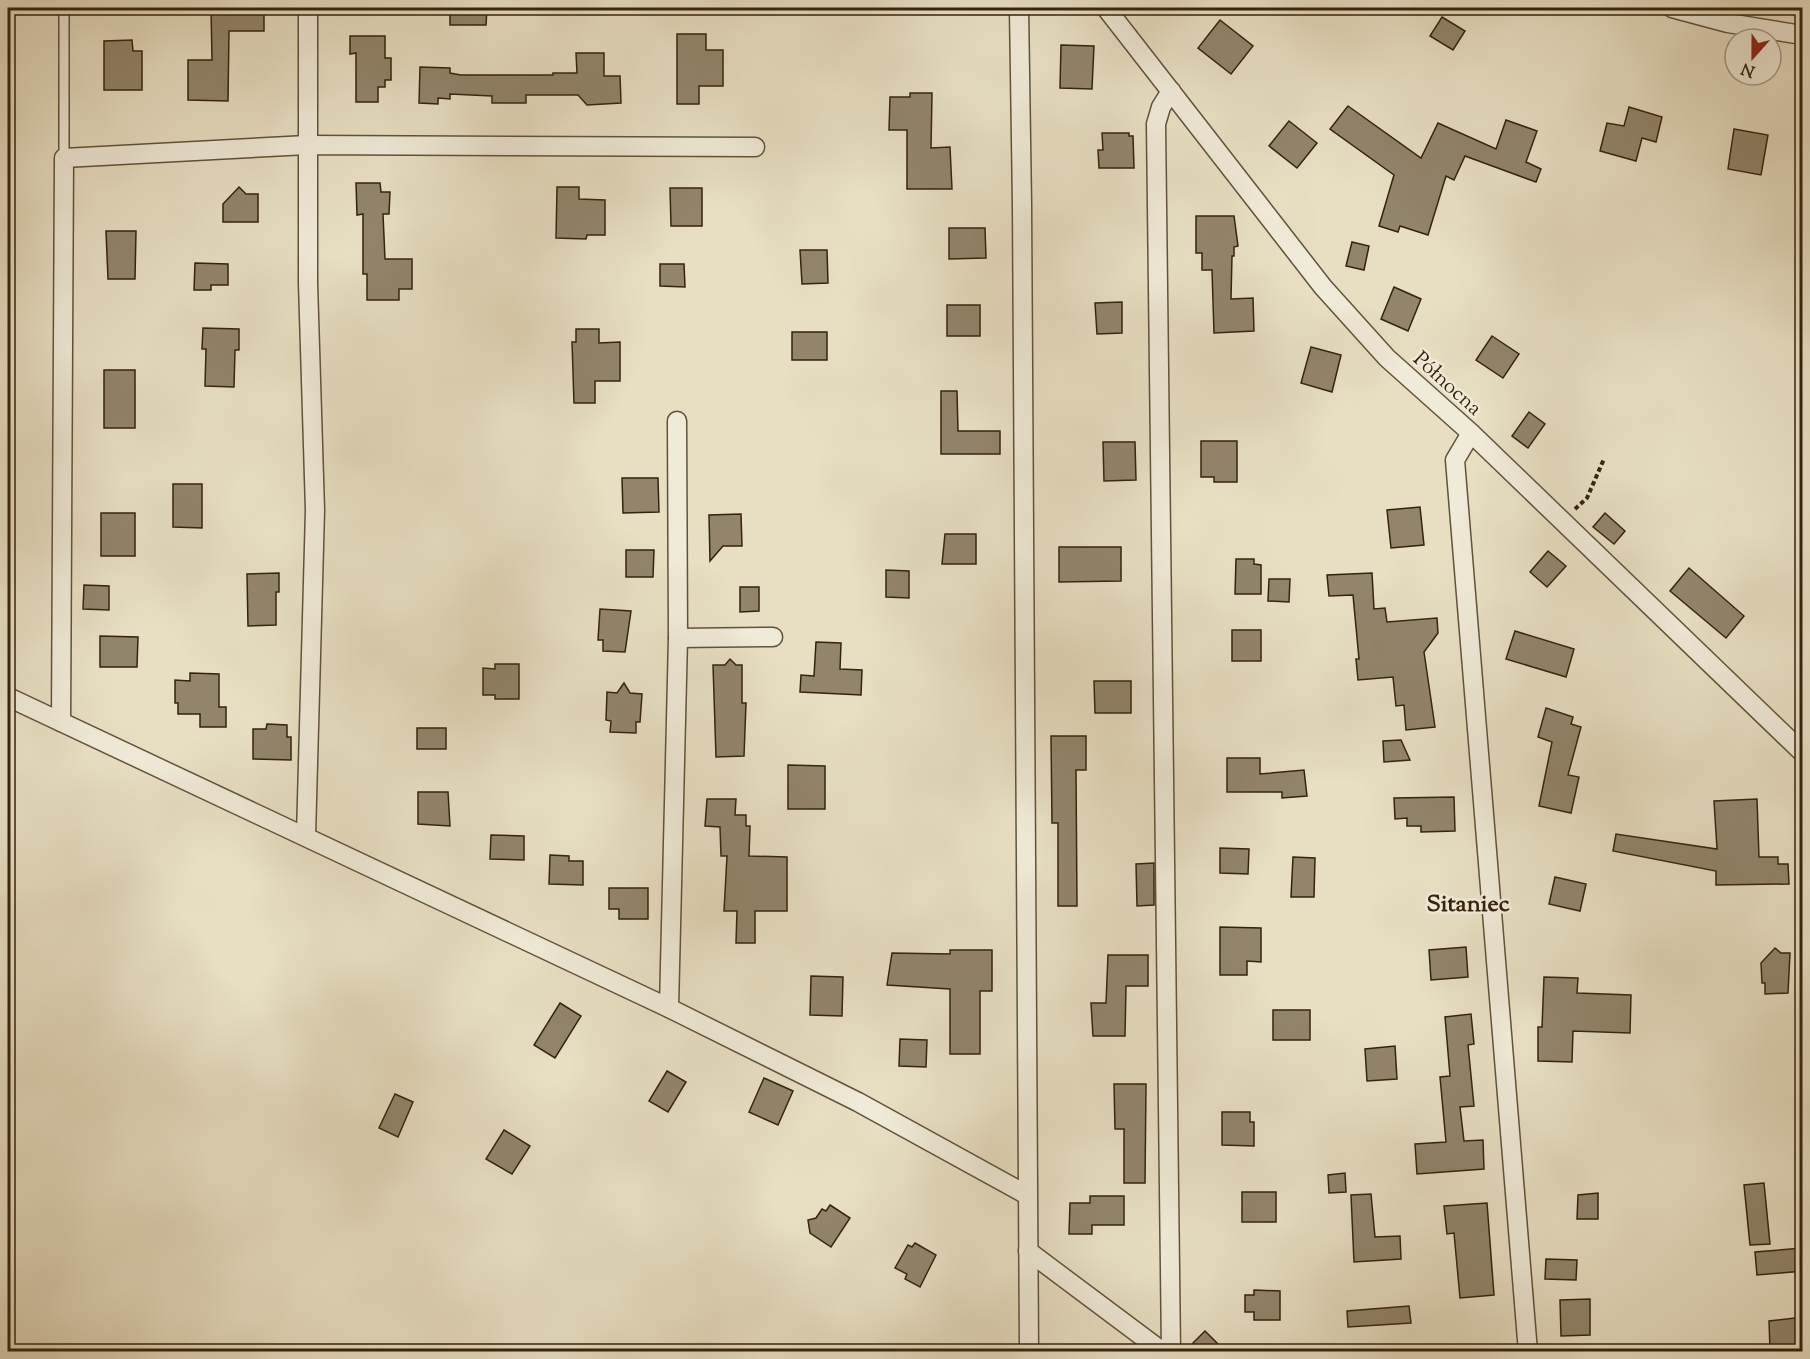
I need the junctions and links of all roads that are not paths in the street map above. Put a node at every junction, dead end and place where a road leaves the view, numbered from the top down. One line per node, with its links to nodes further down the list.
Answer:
1 (64, 8): 10 (lane)
2 (308, 8): 8 (street)
3 (1019, 8): 20 (street)
4 (1106, 8): 7 (street, Północna)
5 (1672, 8): 6 (street)
6 (1803, 35)
7 (1171, 91): 12 (street, Północna); 24 (street)
8 (307, 145): 9 (street); 10 (street); 18 (street)
9 (755, 147)
10 (64, 158): 16 (street)
11 (677, 421): 14 (street)
12 (1471, 433): 17 (street, Północna); 25 (street)
13 (773, 637): 14 (street)
14 (678, 638): 19 (street)
15 (8, 697): 16 (street)
16 (61, 722): 18 (street)
17 (1803, 752)
18 (306, 836): 19 (street)
19 (669, 1008): 20 (street)
20 (1028, 1195): 21 (street)
21 (1028, 1251): 22 (street); 23 (street)
22 (1029, 1352)
23 (1163, 1352)
24 (1171, 1352)
25 (1528, 1352)

